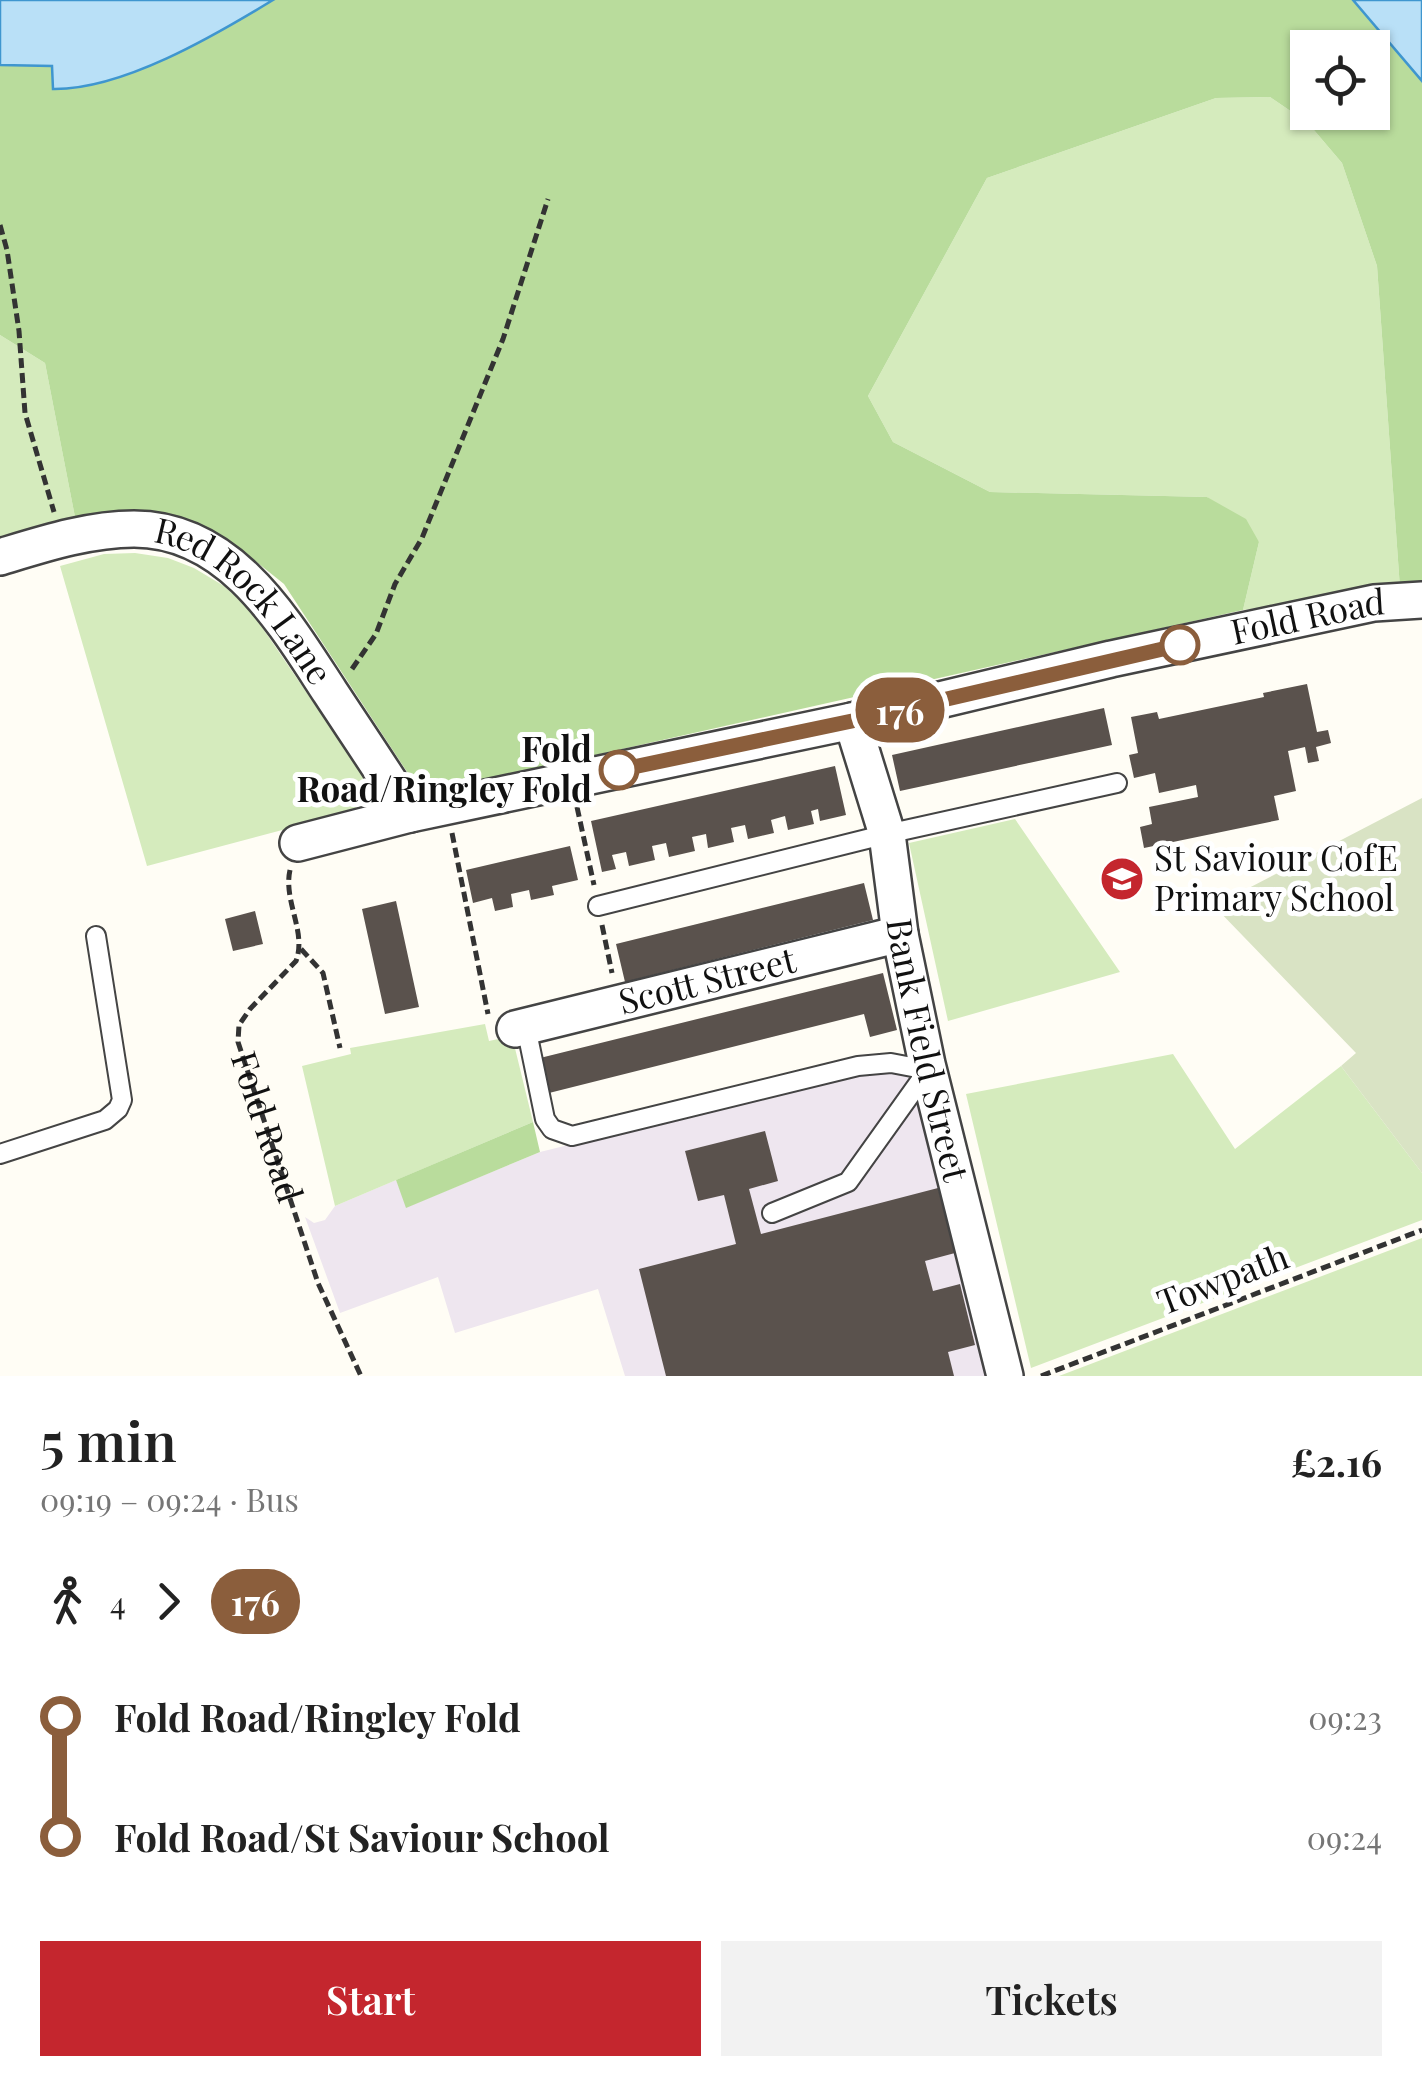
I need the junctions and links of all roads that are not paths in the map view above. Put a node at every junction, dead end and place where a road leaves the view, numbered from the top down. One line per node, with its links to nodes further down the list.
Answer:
1 (0, 557): 5 (street, Red Rock Lane)
2 (1422, 600): 3 (street, Fold Road)
3 (852, 721): 5 (street, Fold Road); 6 (street, Bank Field Street)
4 (1117, 782): 6 (lane)
5 (410, 814): 7 (street, Fold Road)
6 (887, 834): 8 (lane); 9 (street, Bank Field Street)
7 (298, 842)
8 (598, 906)
9 (900, 934): 11 (street, Scott Street); 12 (street, Bank Field Street)
10 (96, 936): 13 (lane)
11 (520, 1028): 12 (lane)
12 (928, 1070): 14 (lane); 15 (street, Bank Field Street)
13 (0, 1154)
14 (772, 1213)
15 (1005, 1376)

